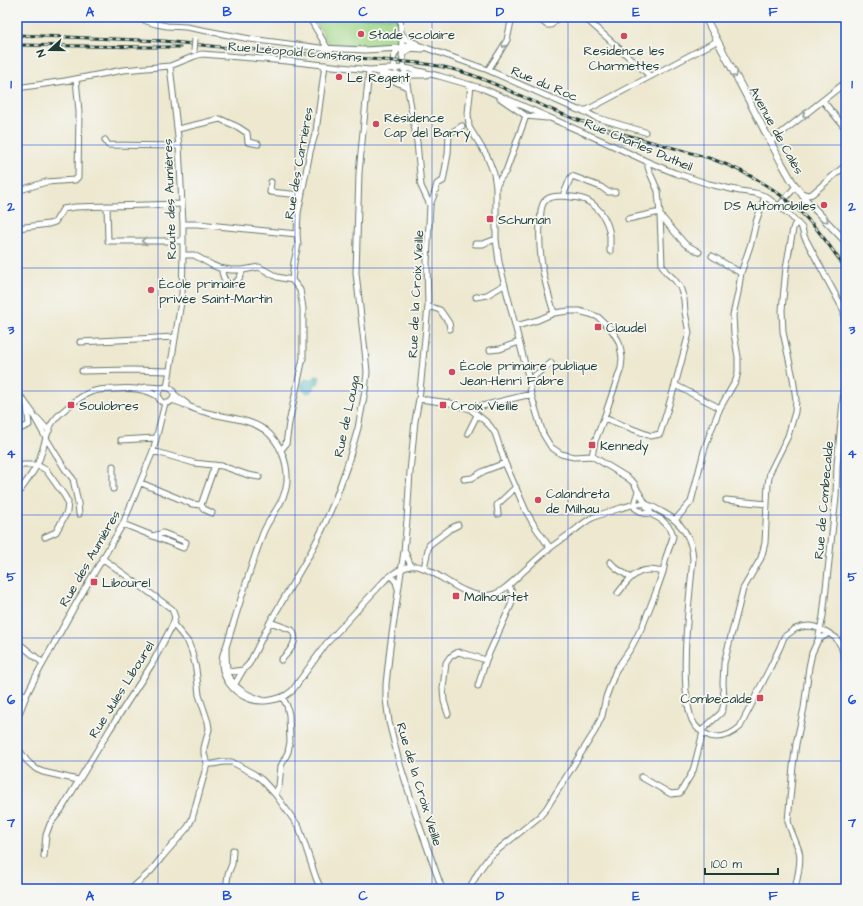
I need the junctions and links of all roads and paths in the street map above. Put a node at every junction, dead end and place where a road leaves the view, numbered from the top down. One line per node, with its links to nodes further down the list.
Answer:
1 (134, 17): 10 (street)
2 (155, 17): 10 (street)
3 (309, 17): 15 (street)
4 (400, 17): 12 (street, Rue de la Croix Vieille)
5 (512, 17): 26 (street, one-way to 26)
6 (537, 17): 7 (street)
7 (558, 17)
8 (584, 17): 29 (street)
9 (705, 17): 13 (street, Avenue de Calès)
10 (156, 24): 11 (street)
11 (196, 29): 15 (street); 18 (street, bridge)
12 (401, 33): 14 (street, Rue de la Croix Vieille); 17 (street)
13 (718, 40): 29 (street, Rue du Roc); 45 (street, Avenue de Calès, one-way to 45)
14 (401, 48): 16 (street, Rue du Roc); 17 (street, Rue du Roc); 19 (street, Rue de la Croix Vieille); 20 (street)
15 (328, 49): 16 (street)
16 (365, 50): 20 (street)
17 (431, 50): 19 (street); 26 (street, Rue du Roc)
18 (194, 53): 21 (street, Rue Léopold Constans); 22 (street, Rue Léopold Constans)
19 (402, 54): 24 (street, Rue de la Croix Vieille)
20 (394, 60): 23 (street)
21 (325, 65): 25 (street, Rue Léopold Constans); 56 (street, Rue des Carrières)
22 (170, 66): 30 (street, Rue Léopold Constans); 41 (street, Route des Aumières)
23 (395, 68): 24 (street, Rue Léopold Constans); 25 (street, Rue Léopold Constans); 27 (street, Rue de la Croix Vieille)
24 (404, 68): 27 (street, Rue de la Croix Vieille); 28 (street, Rue Charles Dutheil)
25 (370, 70): 27 (street, Rue Léopold Constans); 33 (street, Rue Léopold Constans); 160 (street, Rue de Louga)
26 (488, 70): 37 (street, Rue du Roc)
27 (403, 75): 28 (street, Rue Charles Dutheil); 33 (street, Rue de la Croix Vieille)
28 (439, 76): 32 (street, Rue Charles Dutheil)
29 (650, 76): 37 (street, Rue du Roc)
30 (76, 79): 34 (street, Rue Léopold Constans); 53 (street)
31 (846, 82): 36 (street)
32 (471, 85): 35 (street, Rue Charles Dutheil); 52 (street)
33 (407, 87): 60 (street, Rue de la Croix Vieille)
34 (17, 88)
35 (489, 91): 38 (street, Rue Charles Dutheil); 39 (street, Rue Charles Dutheil)
36 (823, 101): 42 (street); 45 (street, one-way to 45)
37 (583, 110): 43 (street)
38 (526, 116): 39 (street, Rue Charles Dutheil); 52 (street)
39 (554, 119): 48 (street, Rue Charles Dutheil)
40 (462, 126): 60 (street)
41 (178, 129): 46 (street, Route des Aumières); 47 (street, Route des Aumières)
42 (846, 129)
43 (645, 132)
44 (105, 140): 47 (street)
45 (770, 142): 51 (street, Avenue de Calès)
46 (258, 144)
47 (179, 146): 59 (street, Route des Aumières)
48 (648, 162): 58 (street, Rue Charles Dutheil); 63 (street)
49 (846, 165): 55 (street)
50 (271, 182): 56 (street)
51 (796, 186): 55 (street, Avenue de Calès); 62 (street)
52 (496, 187): 69 (street)
53 (17, 190)
54 (615, 192): 57 (street)
55 (802, 192): 71 (street, Avenue de Calès, one-way to 71)
56 (301, 195): 68 (street, Rue des Carrières)
57 (563, 196): 73 (street); 84 (street)
58 (765, 196): 62 (street, Rue de Combecalde); 79 (street)
59 (182, 204): 61 (street); 66 (street, Route des Aumières)
60 (430, 205): 83 (street, Rue de la Croix Vieille)
61 (107, 206): 67 (street); 70 (street, one-way to 61)
62 (779, 206): 65 (street, Rue de Combecalde)
63 (660, 213): 64 (street); 74 (street); 95 (street)
64 (628, 219)
65 (796, 223): 134 (street); 162 (street, Rue de Combecalde)
66 (183, 224): 68 (street); 70 (street, Route des Aumières)
67 (17, 228)
68 (297, 234): 80 (street, Rue des Carrières)
69 (496, 239): 72 (street); 81 (street)
70 (183, 240): 75 (street, Route des Aumières)
71 (846, 242)
72 (475, 244)
73 (610, 251)
74 (699, 252)
75 (183, 255): 77 (street); 87 (street, Route des Aumières)
76 (712, 256): 79 (street)
77 (222, 269): 78 (street); 78 (street)
78 (243, 270): 80 (street)
79 (741, 273): 107 (street)
80 (292, 280): 118 (street)
81 (504, 285): 82 (street); 85 (street)
82 (476, 297)
83 (428, 306): 86 (street); 102 (street, Rue de la Croix Vieille)
84 (554, 313): 85 (street); 111 (street)
85 (516, 326): 89 (street)
86 (450, 329)
87 (175, 337): 88 (street); 93 (street, Route des Aumières)
88 (80, 342)
89 (519, 342): 90 (street); 94 (street)
90 (490, 350)
91 (551, 363): 94 (street)
92 (82, 371): 93 (street)
93 (170, 371): 96 (street, Route des Aumières)
94 (529, 380): 100 (street)
95 (675, 385): 107 (street); 111 (street)
96 (165, 388): 97 (street); 99 (street); 101 (street)
97 (137, 389): 101 (street); 113 (street)
98 (17, 394): 105 (street)
99 (174, 394): 103 (street); 106 (street)
100 (531, 394): 108 (street); 120 (street)
101 (159, 397): 104 (street)
102 (419, 399): 108 (street); 148 (street, Rue de la Croix Vieille)
103 (172, 400): 104 (street); 106 (street)
104 (165, 403): 116 (street, Rue des Aumières)
105 (27, 405): 109 (street); 112 (street)
106 (191, 407): 118 (street)
107 (720, 408): 142 (street)
108 (470, 409): 110 (street)
109 (31, 411): 113 (street); 115 (street)
110 (477, 415): 114 (street); 121 (street)
111 (604, 418): 120 (street)
112 (17, 430)
113 (49, 431): 115 (street)
114 (468, 433)
115 (46, 438): 122 (street); 139 (street)
116 (156, 438): 117 (street); 119 (street, Rue des Aumières)
117 (121, 440)
118 (281, 450): 165 (street)
119 (153, 451): 123 (street); 128 (street, Rue des Aumières)
120 (592, 456): 131 (street)
121 (505, 462): 127 (street); 129 (street)
122 (37, 464): 125 (street); 132 (street); 146 (street)
123 (215, 465): 126 (street); 135 (street)
124 (114, 466): 130 (street)
125 (17, 467)
126 (259, 477)
127 (464, 479)
128 (141, 483): 135 (street); 143 (street, Rue des Aumières)
129 (516, 487): 140 (street); 147 (street)
130 (113, 489)
131 (638, 490): 136 (street); 137 (street)
132 (17, 495)
133 (726, 500): 134 (street)
134 (767, 504): 183 (street)
135 (201, 505): 138 (street)
136 (634, 506): 137 (street); 141 (street); 147 (street)
137 (646, 506): 141 (street); 142 (street)
138 (212, 513)
139 (79, 514)
140 (498, 514)
141 (651, 514): 154 (street)
142 (675, 520): 183 (street)
143 (123, 524): 145 (street); 149 (street, Rue des Aumières)
144 (458, 525): 152 (street)
145 (153, 536): 145 (street)
146 (45, 537)
147 (550, 548): 157 (street)
148 (404, 551): 151 (street, Rue de la Croix Vieille); 153 (street, Rue de la Croix Vieille)
149 (102, 558): 161 (street); 171 (street, Rue des Aumières)
150 (610, 562): 156 (street)
151 (409, 567): 152 (street); 153 (street)
152 (424, 568): 157 (street)
153 (402, 570): 155 (street); 158 (street, Rue de la Croix Vieille)
154 (663, 572): 156 (street); 195 (street)
155 (391, 576): 158 (street); 179 (street)
156 (631, 578): 159 (street)
157 (509, 585): 169 (street)
158 (398, 589): 194 (street, Rue de la Croix Vieille)
159 (618, 593)
160 (270, 622): 168 (street); 172 (street, Rue de Louga)
161 (173, 624): 185 (street); 187 (street, Rue Jules Libourel)
162 (821, 630): 163 (street); 164 (street, Rue de Combecalde); 167 (street); 183 (street)
163 (826, 635): 164 (street); 167 (street)
164 (818, 640): 196 (street, Rue de Combecalde)
165 (226, 646): 173 (street); 180 (street)
166 (17, 649): 171 (street)
167 (843, 652): 170 (street)
168 (281, 660)
169 (486, 660): 176 (street); 181 (street)
170 (845, 661): 174 (street)
171 (43, 663): 178 (street, Rue des Aumières)
172 (243, 670): 173 (street); 175 (street, Rue de Louga)
173 (228, 672): 175 (street)
174 (846, 673)
175 (234, 684): 180 (street)
176 (478, 686)
177 (17, 690): 178 (street)
178 (26, 696): 182 (street, Rue des Aumières)
179 (283, 698): 180 (street); 188 (street)
180 (265, 702)
181 (448, 714)
182 (17, 718)
183 (702, 732): 186 (street)
184 (17, 748): 187 (street)
185 (207, 764): 188 (street); 191 (street)
186 (641, 777)
187 (78, 780): 190 (street, Rue Jules Libourel)
188 (275, 794): 193 (street)
189 (233, 850): 192 (street)
190 (44, 856)
191 (131, 889)
192 (226, 889)
193 (321, 889)
194 (442, 889)
195 (469, 889)
196 (795, 889)

